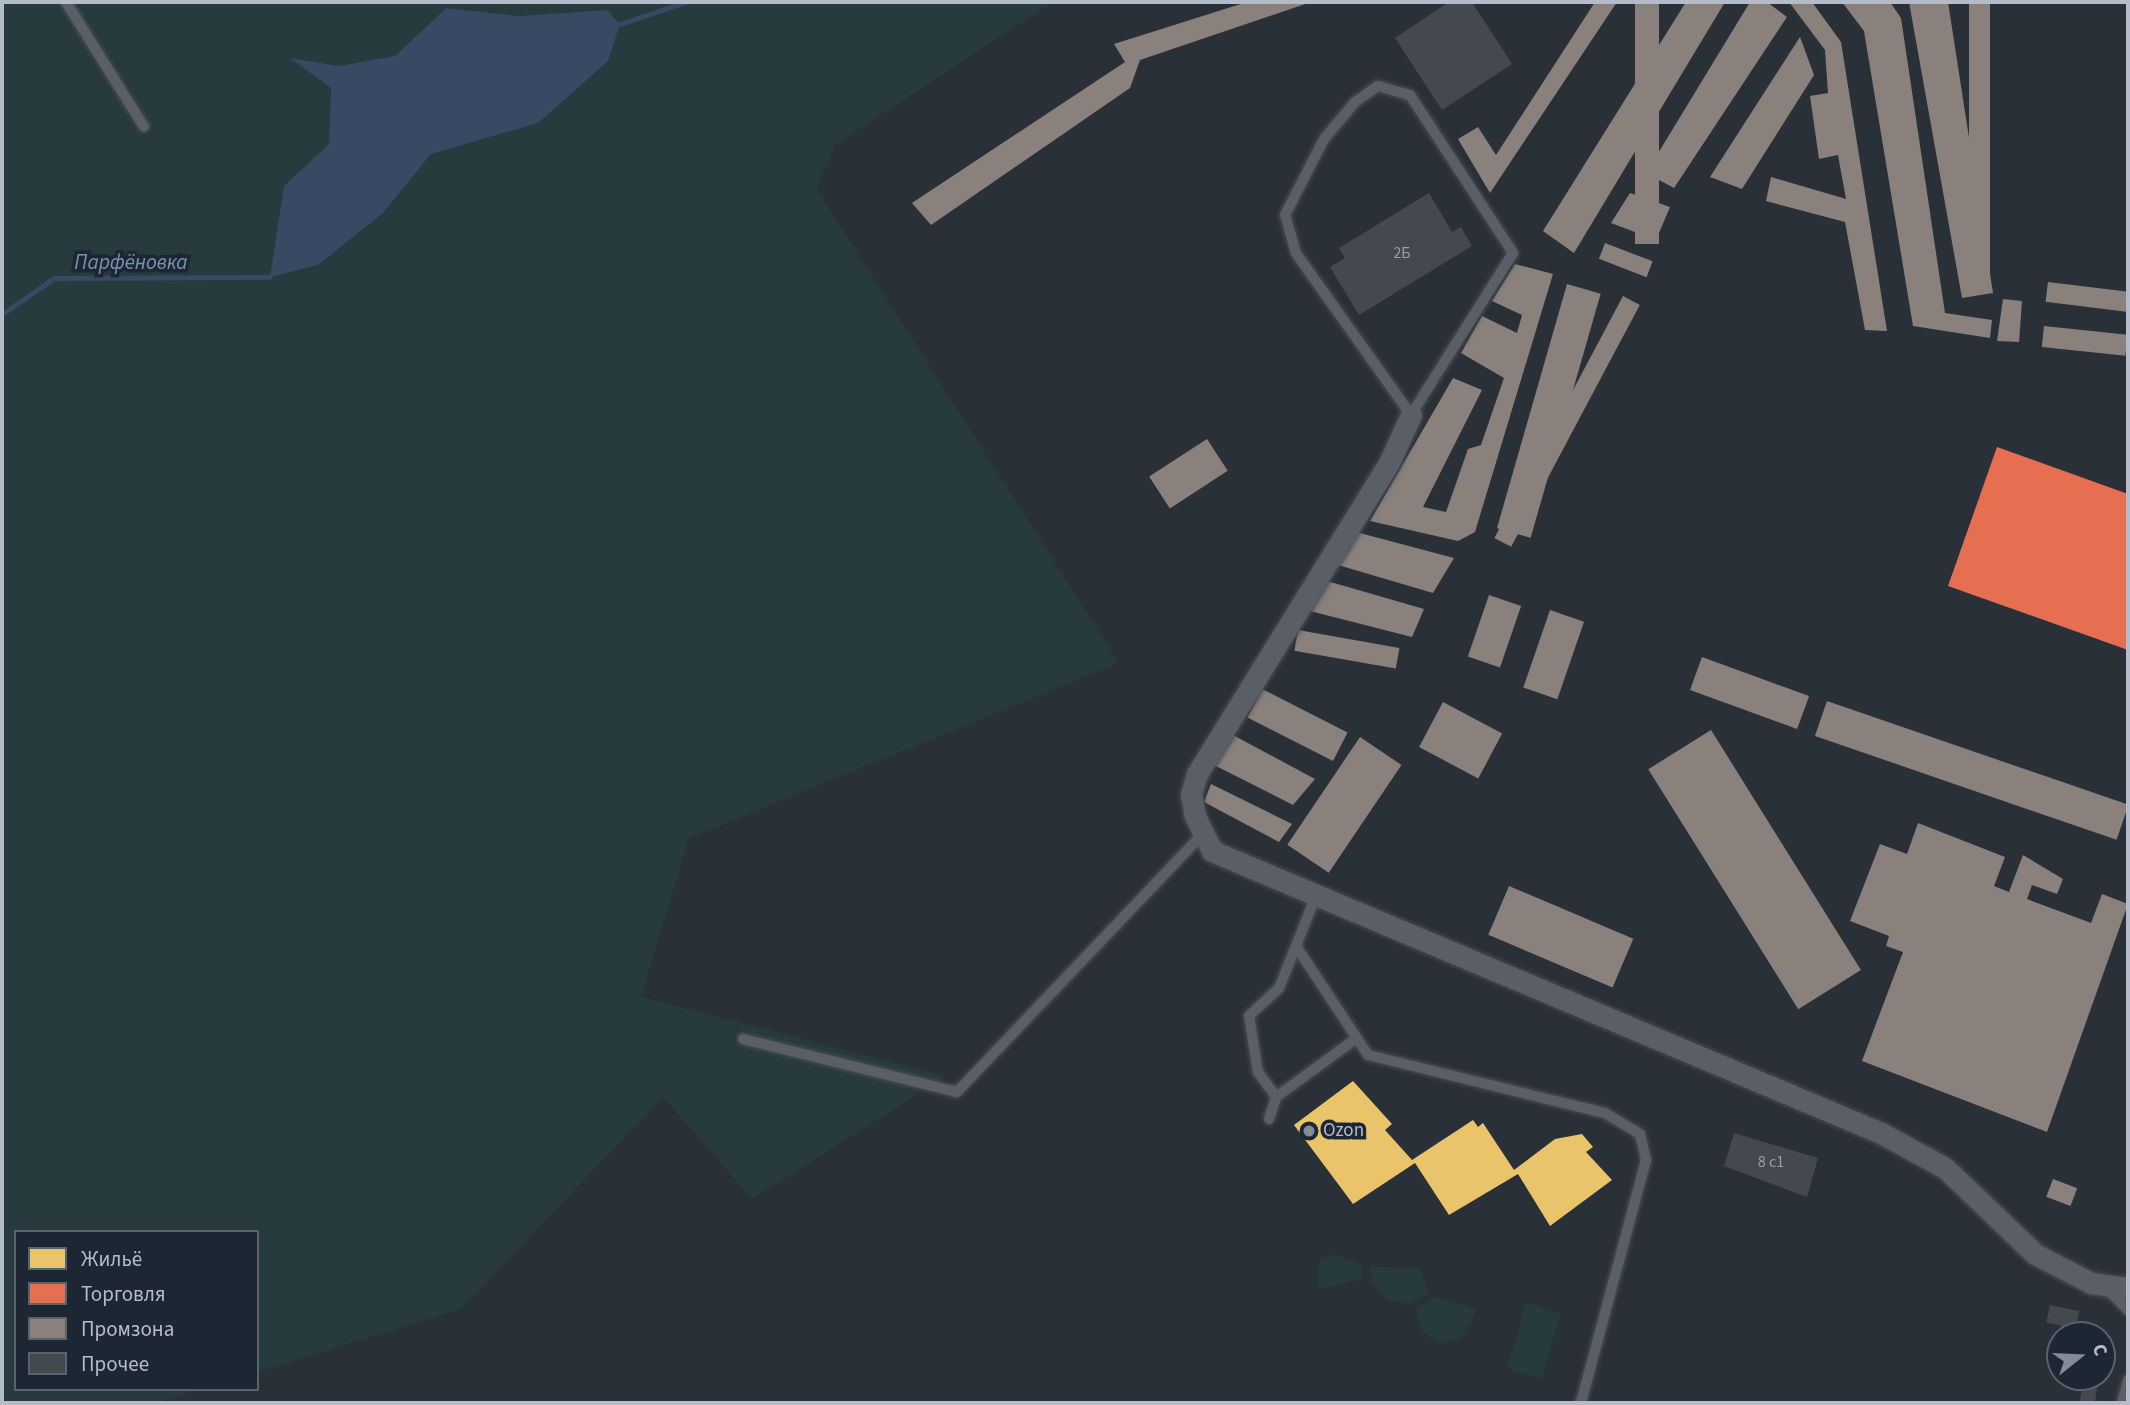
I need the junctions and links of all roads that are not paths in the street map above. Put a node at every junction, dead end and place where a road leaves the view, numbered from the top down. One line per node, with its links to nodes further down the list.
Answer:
1 (66, 2): 2 (lane)
2 (144, 127)
3 (1411, 415): 3 (lane); 4 (street)
4 (1201, 836): 5 (street); 8 (lane)
5 (1315, 898): 6 (lane); 11 (street)
6 (1296, 946): 7 (lane); 9 (lane)
7 (1356, 1038): 9 (lane); 15 (lane)
8 (743, 1039)
9 (1276, 1097): 10 (lane)
10 (1269, 1119)
11 (2102, 1285): 12 (street); 13 (lane)
12 (2128, 1288)
13 (2128, 1310)
14 (2128, 1380): 16 (lane)
15 (1581, 1403)
16 (2122, 1403)

